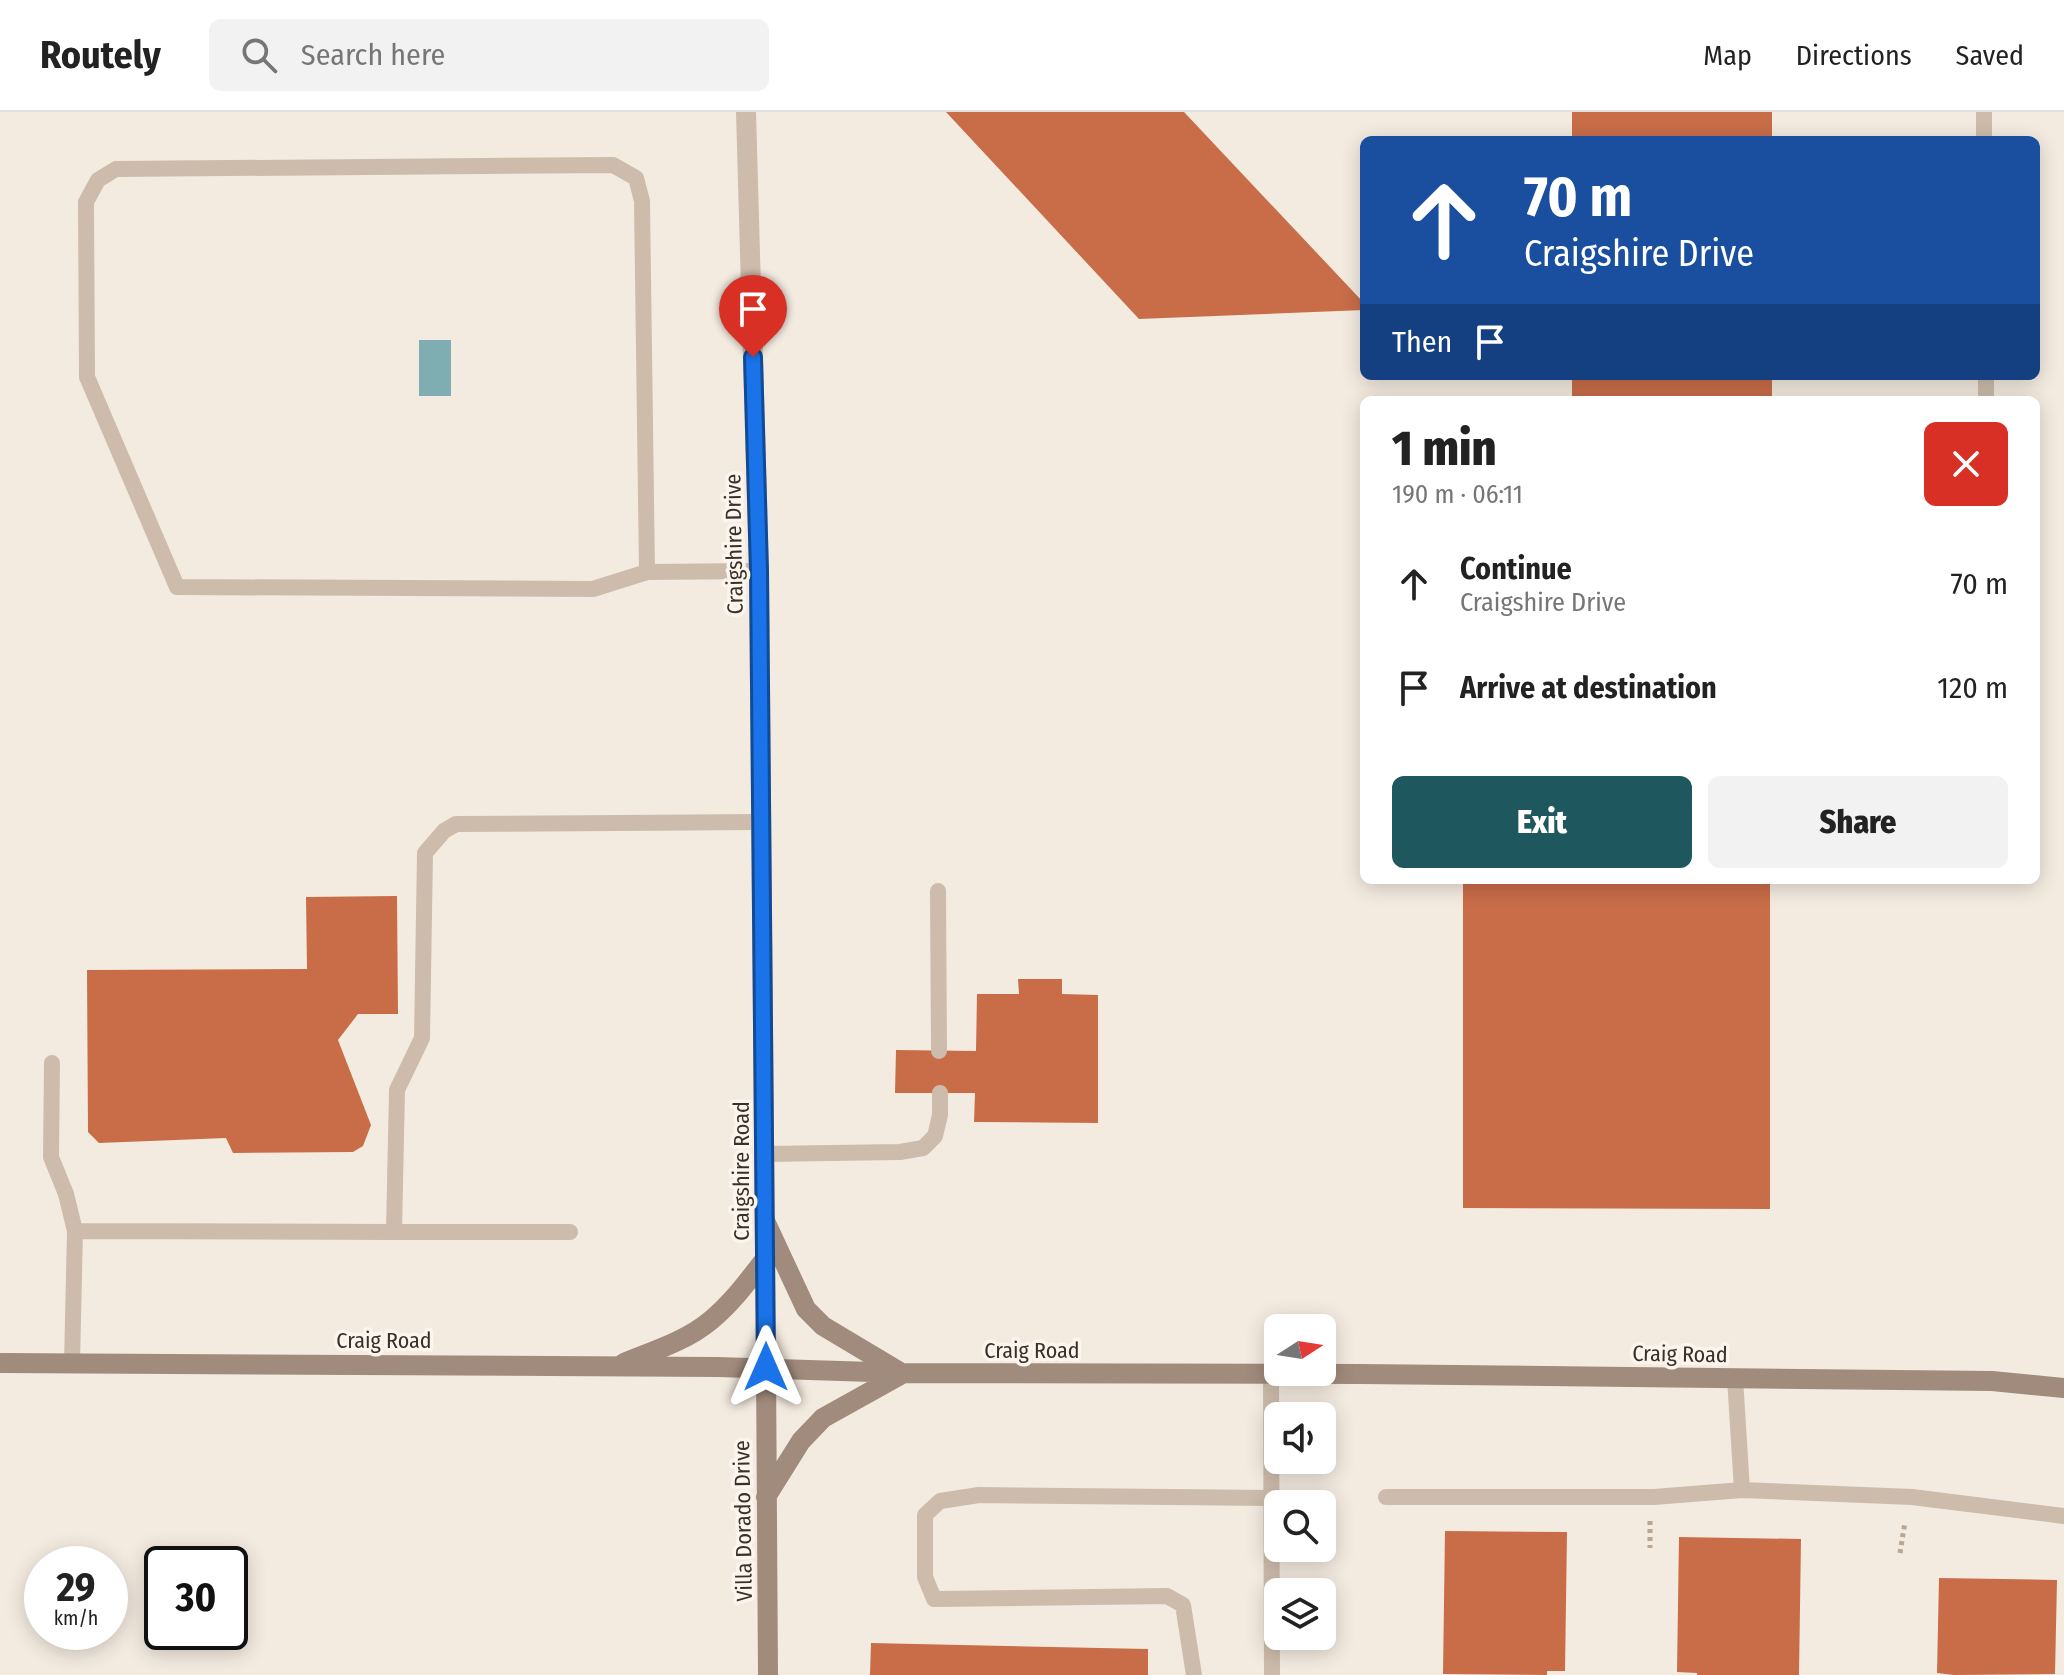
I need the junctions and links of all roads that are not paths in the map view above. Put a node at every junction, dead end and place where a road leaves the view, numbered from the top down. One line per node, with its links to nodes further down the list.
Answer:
1 (746, 112): 4 (street, Craigshire Drive)
2 (1984, 112): 3 (lane)
3 (1984, 136)
4 (759, 571): 5 (lane); 6 (street, Craigshire Drive)
5 (647, 572): 5 (lane)
6 (761, 822): 8 (street, Craigshire Drive); 15 (lane)
7 (938, 891): 9 (lane)
8 (763, 975): 12 (street, Craigshire Road)
9 (939, 1051)
10 (52, 1063): 14 (lane)
11 (940, 1093): 12 (lane)
12 (765, 1154): 13 (street, Craigshire Road)
13 (765, 1221): 17 (street, Craigshire Road); 22 (main road)
14 (75, 1231): 15 (lane); 19 (lane)
15 (394, 1232): 16 (lane)
16 (570, 1232)
17 (765, 1259): 20 (main road); 21 (street, Craigshire Road)
18 (0, 1363): 19 (main road, Craig Road)
19 (72, 1363): 20 (main road, Craig Road)
20 (617, 1366): 21 (main road, Craig Road)
21 (766, 1367): 22 (main road, Craig Road); 30 (main road, Villa Dorado Drive)
22 (904, 1373): 23 (main road, Craig Road); 30 (main road)
23 (1264, 1374)
24 (1336, 1375): 25 (main road, Craig Road)
25 (1735, 1378): 27 (main road, Craig Road); 29 (lane)
26 (1271, 1386): 28 (lane)
27 (2064, 1388)
28 (1271, 1490)
29 (1742, 1490): 31 (lane); 33 (lane)
30 (766, 1497): 35 (main road, Villa Dorado Drive)
31 (1386, 1497)
32 (1264, 1498): 36 (lane)
33 (2064, 1516)
34 (1271, 1562): 37 (lane)
35 (768, 1675)
36 (1194, 1675)
37 (1272, 1675)

